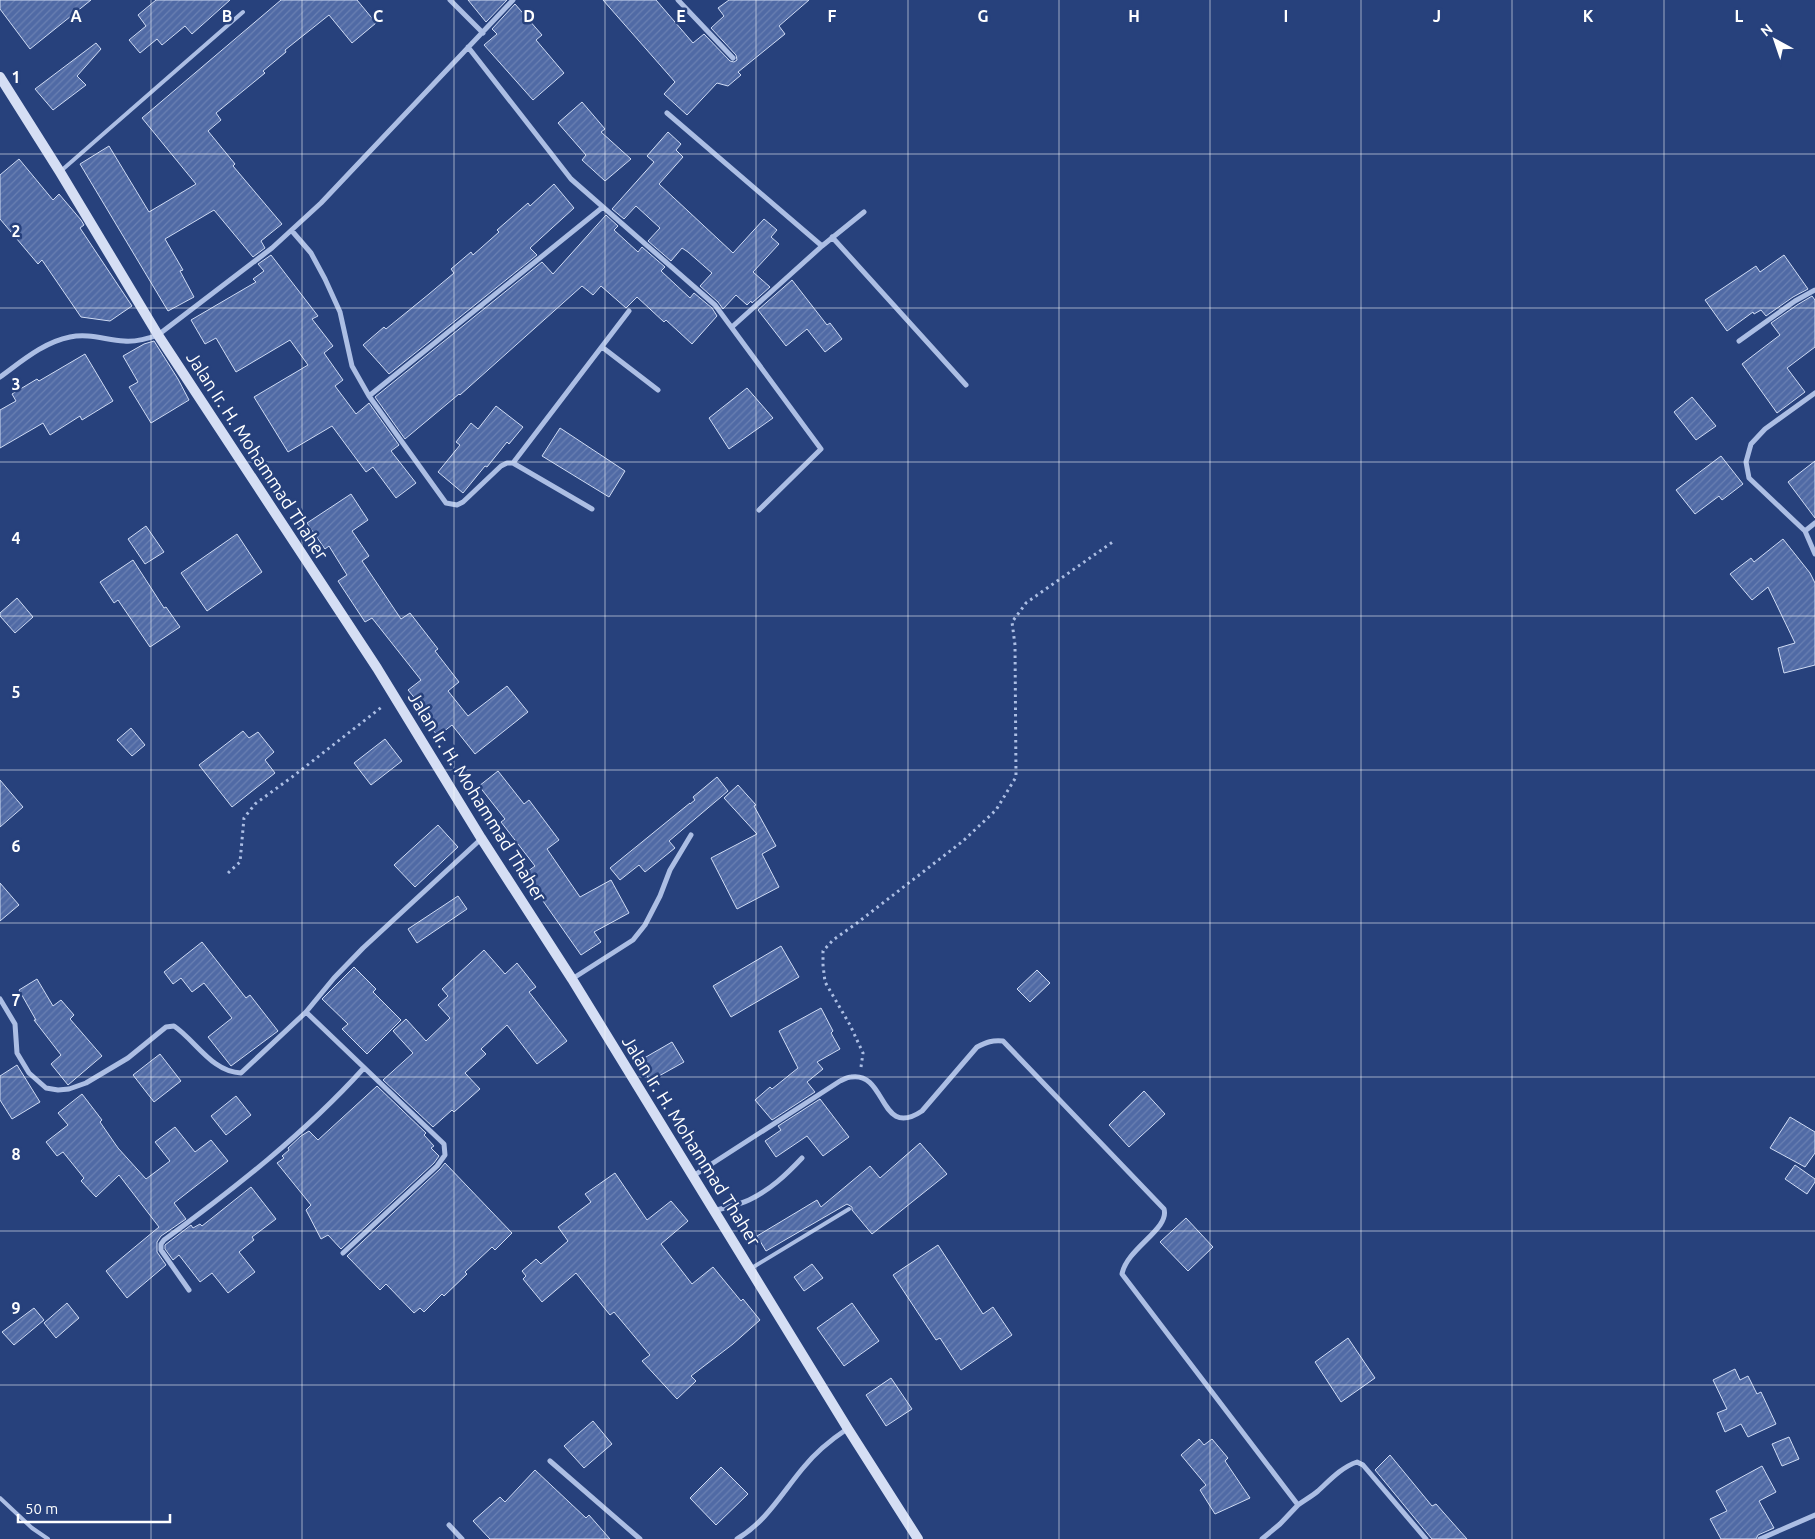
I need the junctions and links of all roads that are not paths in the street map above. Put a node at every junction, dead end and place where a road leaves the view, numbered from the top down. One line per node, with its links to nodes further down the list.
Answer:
1 (450, 0): 5 (street)
2 (513, 0): 5 (street)
3 (678, 0): 7 (street)
4 (243, 12): 10 (lane)
5 (483, 33): 6 (street)
6 (468, 47): 11 (street); 13 (street)
7 (733, 58)
8 (0, 77): 10 (main road, Jalan Ir. H. Mohammad Thaher)
9 (667, 114): 15 (street)
10 (60, 172): 19 (main road, Jalan Ir. H. Mohammad Thaher)
11 (603, 207): 18 (street); 26 (street)
12 (864, 212): 14 (street)
13 (292, 231): 19 (street); 26 (street)
14 (832, 237): 15 (street); 23 (street)
15 (822, 246): 18 (street)
16 (1815, 290): 20 (street)
17 (629, 311): 21 (street)
18 (732, 327): 29 (street)
19 (158, 335): 22 (street); 34 (main road, Jalan Ir. H. Mohammad Thaher)
20 (1739, 341)
21 (602, 346): 24 (street); 27 (street)
22 (0, 376)
23 (966, 385)
24 (658, 390)
25 (1815, 393): 31 (street)
26 (369, 396): 27 (street)
27 (513, 463): 28 (street)
28 (592, 509)
29 (759, 510)
30 (1815, 523): 31 (street)
31 (1804, 531): 32 (street)
32 (1815, 554)
33 (691, 835): 35 (street)
34 (482, 838): 35 (main road, Jalan Ir. H. Mohammad Thaher); 37 (street)
35 (572, 979): 40 (main road, Jalan Ir. H. Mohammad Thaher)
36 (0, 999): 37 (street)
37 (306, 1012): 38 (street)
38 (363, 1069): 43 (street); 45 (street)
39 (802, 1158): 42 (street)
40 (692, 1176): 42 (main road, Jalan Ir. H. Mohammad Thaher); 49 (street)
41 (849, 1209): 44 (lane)
42 (714, 1211): 44 (main road, Jalan Ir. H. Mohammad Thaher)
43 (342, 1253)
44 (750, 1269): 46 (main road, Jalan Ir. H. Mohammad Thaher)
45 (189, 1290)
46 (848, 1429): 52 (street); 58 (main road, Jalan Ir. H. Mohammad Thaher)
47 (550, 1461): 55 (street)
48 (0, 1498): 53 (lane)
49 (1298, 1505): 59 (street); 60 (street)
50 (1815, 1515): 61 (street)
51 (449, 1525): 54 (street)
52 (746, 1534): 56 (street); 57 (street)
53 (48, 1539)
54 (462, 1539)
55 (640, 1539)
56 (737, 1539)
57 (751, 1539)
58 (918, 1539)
59 (1262, 1539)
60 (1426, 1539)
61 (1760, 1539)

